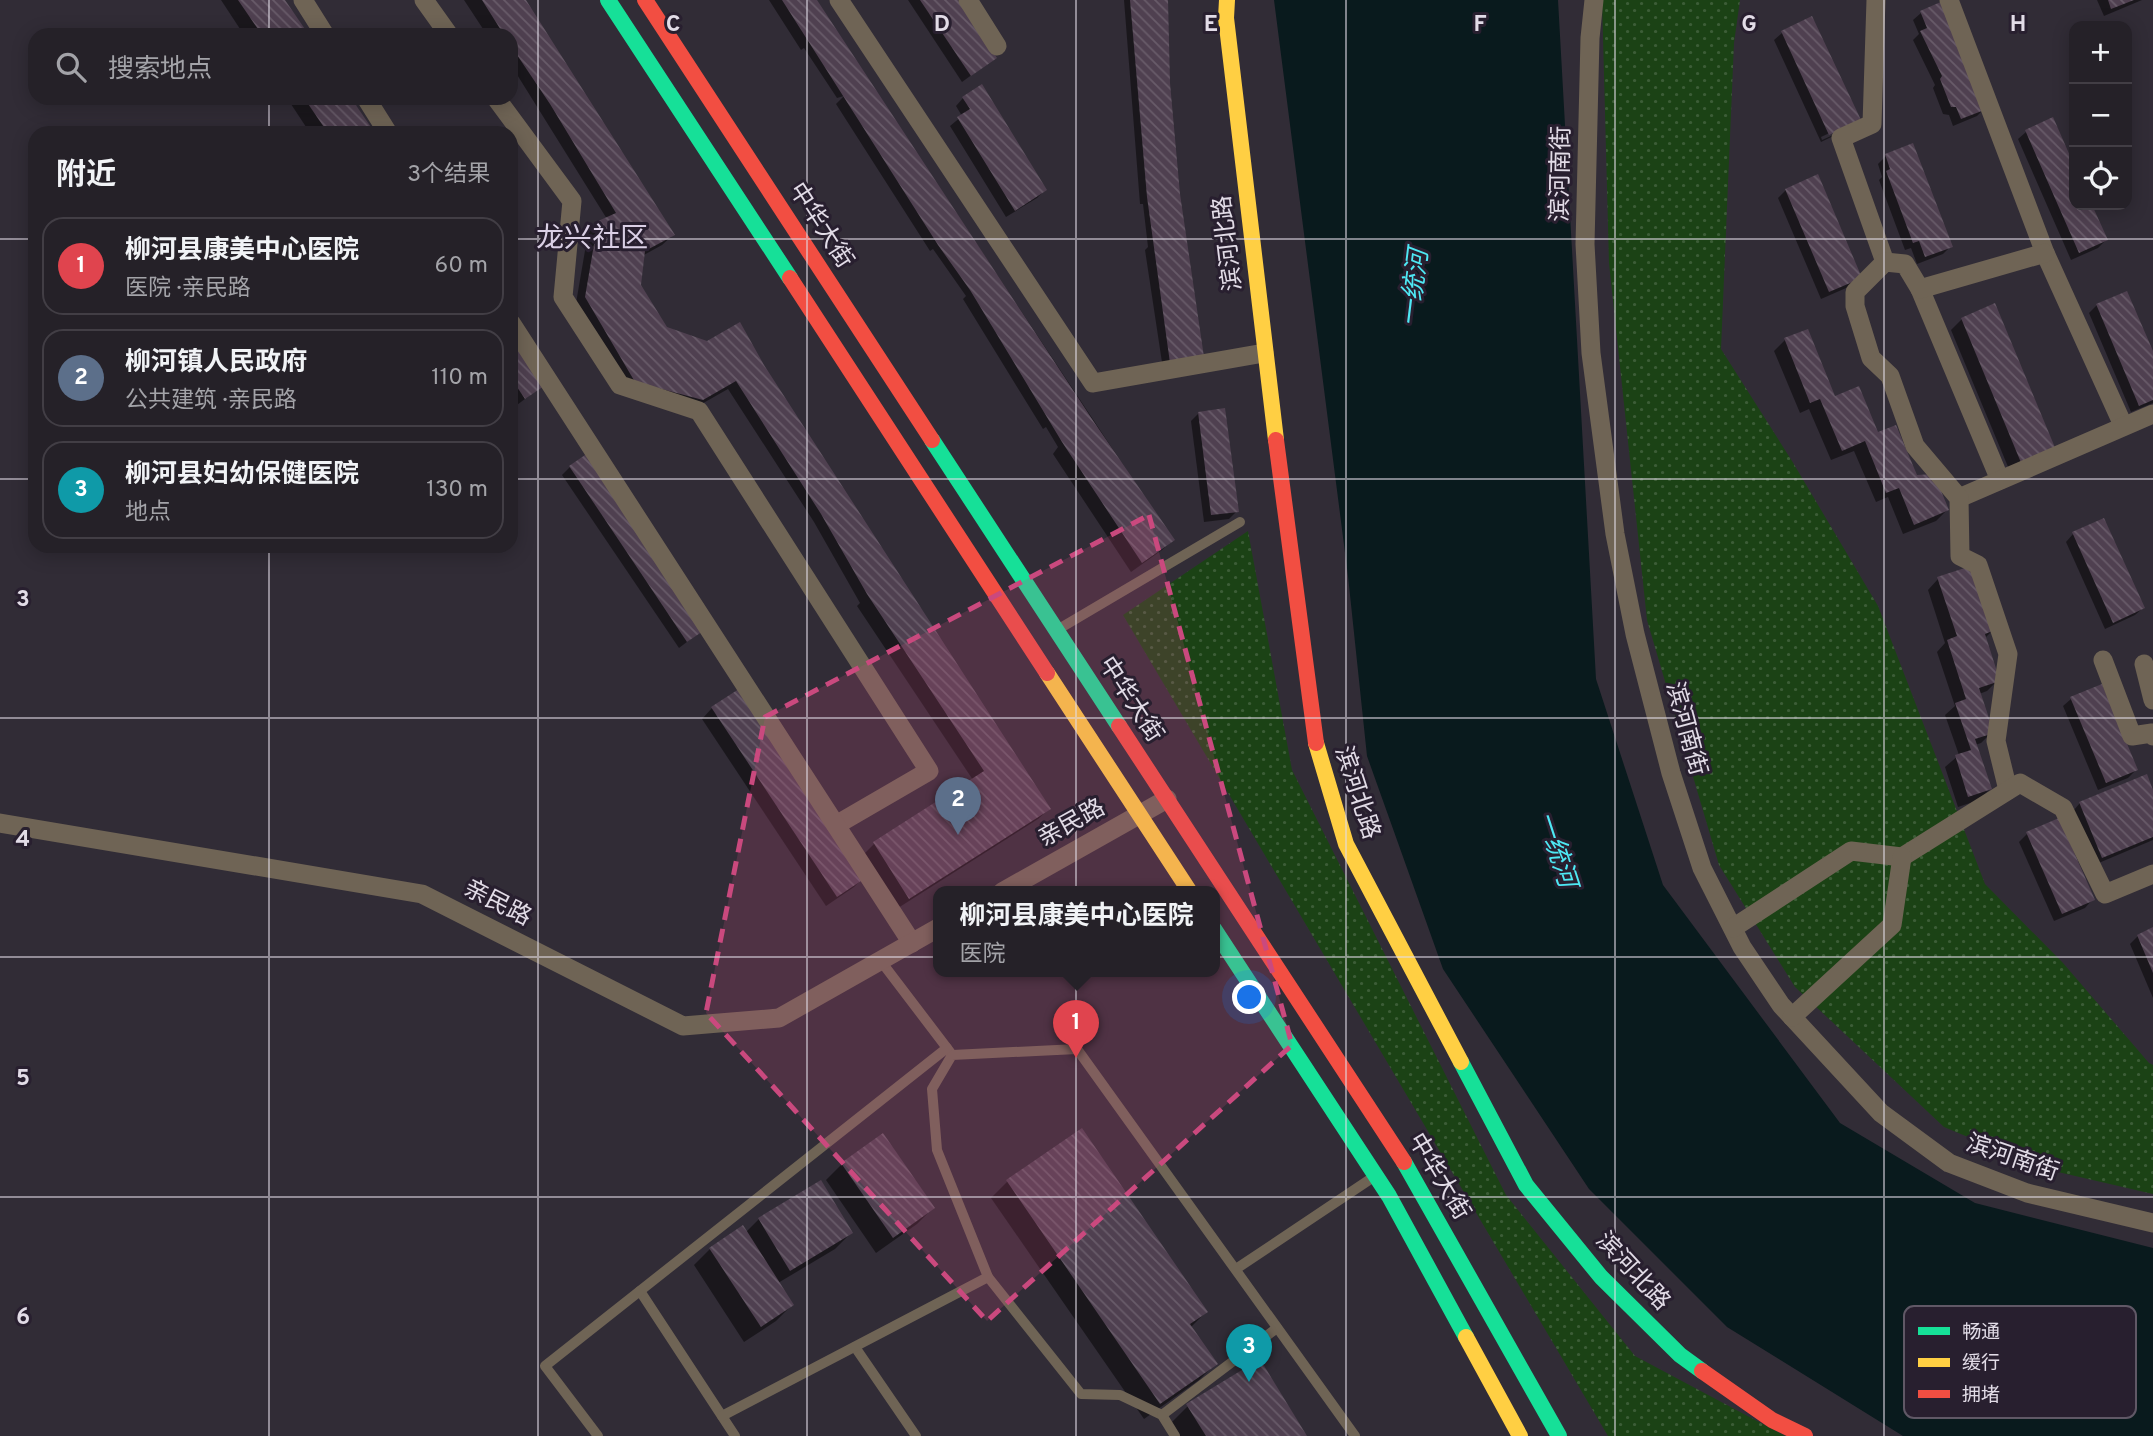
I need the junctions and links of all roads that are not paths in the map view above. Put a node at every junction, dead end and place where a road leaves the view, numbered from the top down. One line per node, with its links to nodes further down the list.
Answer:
1 (303, 0): 11 (street)
2 (424, 0): 12 (street)
3 (608, 0): 36 (main road)
4 (645, 0): 29 (main road, 中华大街)
5 (839, 0): 23 (street)
6 (968, 0): 13 (street)
7 (1227, 0): 23 (main road, 滨河北路)
8 (1594, 0): 43 (street, 滨河南街)
9 (1876, 0): 20 (street)
10 (1949, 0): 19 (street)
11 (321, 28)
12 (444, 28)
13 (997, 46)
14 (370, 105): 16 (street)
15 (501, 105): 17 (street)
16 (384, 126)
17 (517, 126)
18 (518, 128): 38 (street)
19 (2045, 253): 21 (street); 25 (street)
20 (1885, 262): 21 (street); 27 (street)
21 (1920, 289): 26 (street)
22 (518, 334): 38 (street)
23 (1265, 353): 66 (main road, 滨河北路)
24 (2153, 414): 25 (street)
25 (2123, 425): 26 (street)
26 (2000, 480): 27 (street)
27 (1959, 498): 34 (street)
28 (1240, 522): 29 (lane)
29 (1056, 630): 35 (main road, 中华大街)
30 (2103, 660): 33 (street)
31 (2144, 664): 32 (street)
32 (2153, 700)
33 (2152, 732)
34 (2008, 790): 39 (street); 40 (street)
35 (1167, 799): 36 (street, 亲民路); 65 (main road, 中华大街)
36 (1139, 814): 41 (street, 亲民路); 42 (main road)
37 (0, 823): 47 (street, 亲民路)
38 (836, 825): 46 (street)
39 (1902, 857): 43 (street); 48 (street)
40 (2152, 876)
41 (1013, 886)
42 (1186, 886)
43 (1733, 928): 48 (street, 滨河南街)
44 (933, 931): 46 (street, 亲民路)
45 (1220, 938): 50 (main road)
46 (912, 943): 47 (street, 亲民路)
47 (880, 960): 49 (lane)
48 (1792, 1017): 51 (street, 滨河南街)
49 (949, 1051): 52 (lane); 53 (lane); 54 (lane)
50 (1376, 1176): 52 (lane); 64 (main road)
51 (2153, 1223)
52 (1236, 1269): 55 (lane)
53 (988, 1277): 56 (lane); 57 (lane)
54 (639, 1291): 58 (lane); 59 (lane)
55 (1277, 1328): 57 (lane); 63 (lane)
56 (855, 1347): 58 (lane); 61 (lane)
57 (1163, 1415): 62 (lane)
58 (722, 1416): 60 (lane)
59 (598, 1436)
60 (735, 1436)
61 (916, 1436)
62 (1175, 1436)
63 (1355, 1436)
64 (1520, 1436)
65 (1559, 1436)
66 (1805, 1436)

